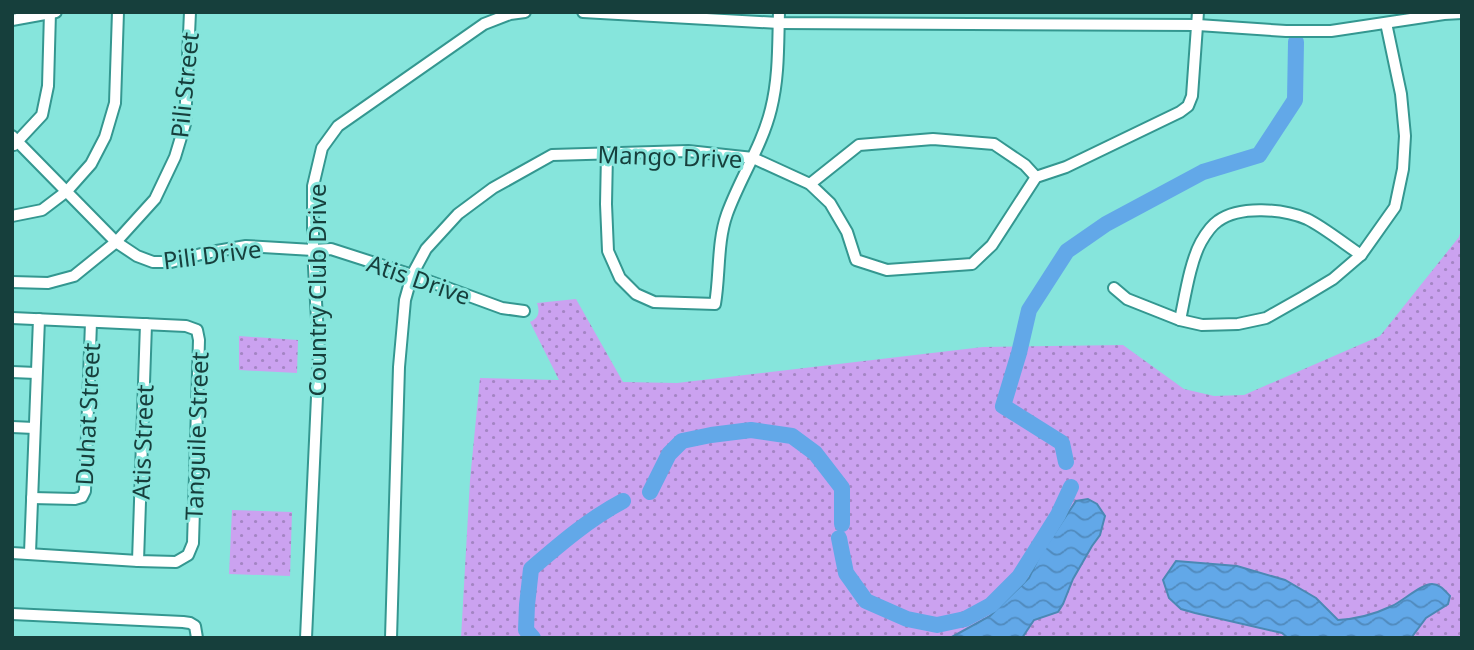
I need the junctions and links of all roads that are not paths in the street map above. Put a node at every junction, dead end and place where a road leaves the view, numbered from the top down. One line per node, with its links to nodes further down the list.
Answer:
1 (118, 12): 17 (street)
2 (191, 12): 19 (street, Pili Street)
3 (524, 12): 20 (street, Country Club Drive)
4 (583, 12): 8 (street)
5 (1198, 12): 11 (street)
6 (52, 13): 9 (street); 12 (street)
7 (1462, 13): 10 (street)
8 (779, 17): 11 (street); 14 (street)
9 (12, 20)
10 (1386, 23): 11 (street); 21 (street)
11 (1198, 25): 15 (street)
12 (14, 142): 17 (street)
13 (607, 153): 14 (street, Mango Drive); 14 (street); 22 (street, Mango Drive)
14 (752, 158): 16 (street, Mango Drive)
15 (1036, 177): 16 (street); 16 (street, Mango Drive)
16 (810, 184)
17 (67, 191): 18 (street); 19 (street)
18 (12, 216)
19 (116, 242): 20 (street, Pili Drive); 23 (street, Pili Street)
20 (313, 250): 22 (street, Atis Drive); 41 (street, Country Club Drive)
21 (1361, 255): 28 (street); 28 (street)
22 (412, 275): 25 (street, Atis Drive); 42 (street, Mango Drive)
23 (12, 282)
24 (1114, 288): 28 (street)
25 (524, 311)
26 (12, 318): 27 (street)
27 (39, 319): 29 (street); 32 (street)
28 (1180, 320)
29 (91, 322): 30 (street); 35 (street, Duhat Street)
30 (146, 324): 38 (street, Atis Street); 38 (street, Tanguile Street)
31 (12, 372): 32 (street)
32 (36, 373): 34 (street)
33 (12, 427): 34 (street)
34 (34, 428): 35 (street)
35 (32, 498): 37 (street)
36 (12, 553): 37 (street)
37 (30, 554): 38 (street)
38 (138, 561)
39 (12, 614): 40 (street)
40 (196, 632)
41 (306, 638)
42 (391, 638)

